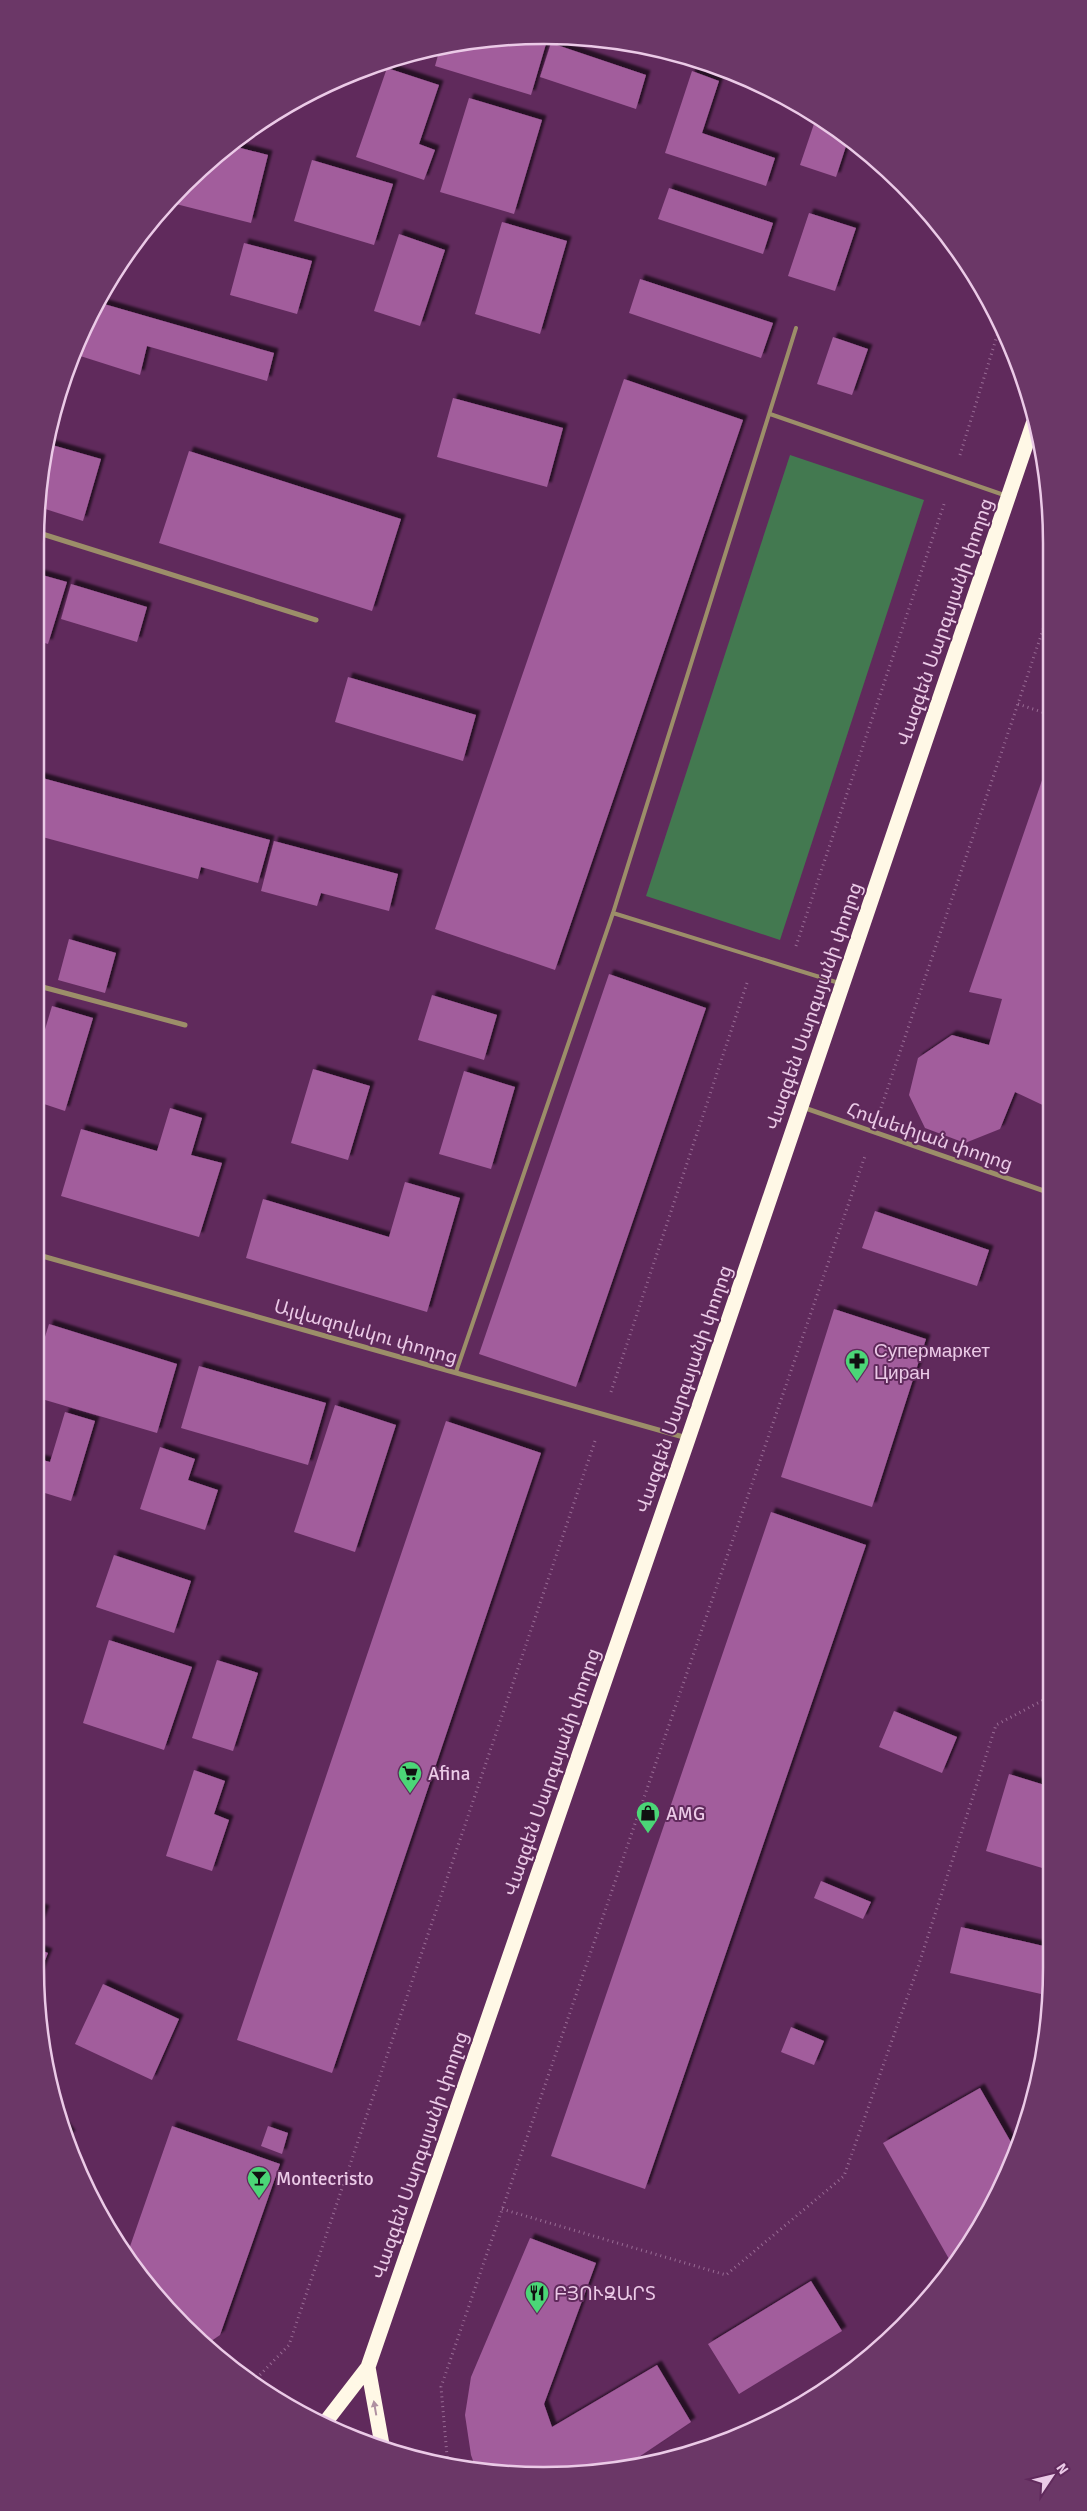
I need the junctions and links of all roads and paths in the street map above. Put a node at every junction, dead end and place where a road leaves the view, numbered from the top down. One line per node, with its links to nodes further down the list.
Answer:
1 (796, 328): 3 (lane)
2 (997, 333): 5 (path)
3 (770, 414): 5 (lane); 12 (lane)
4 (1030, 432): 6 (highway, Վազգեն Սարգսյանի փողոց)
5 (953, 478): 6 (lane); 14 (path)
6 (1009, 496): 15 (highway, Վազգեն Սարգսյանի փողոց)
7 (44, 535): 8 (street)
8 (316, 620)
9 (1043, 630): 10 (path)
10 (1018, 704): 11 (path); 19 (path)
11 (1043, 712)
12 (612, 913): 13 (lane); 22 (lane)
13 (756, 958): 14 (lane); 23 (path)
14 (789, 968): 15 (lane)
15 (841, 984): 18 (highway, Վազգեն Սարգսյանի փողոց)
16 (44, 987): 17 (street)
17 (185, 1025)
18 (800, 1107): 19 (street, Հովսեփյան փողոց); 24 (highway, Վազգեն Սարգսյանի փողոց)
19 (873, 1132): 20 (street, Հովսեփյան փողոց); 26 (path)
20 (1043, 1191)
21 (44, 1257): 22 (street, Այվազովսկու փողոց)
22 (456, 1372): 23 (street, Այվազովսկու փողոց)
23 (604, 1414): 24 (street, Այվազովսկու փողոց); 28 (path)
24 (688, 1439): 27 (highway, Վազգեն Սարգսյանի փողոց)
25 (1043, 1700): 26 (path)
26 (502, 2210): 31 (path)
27 (368, 2367): 29 (highway, Վազգեն Սարգսյանի փողոց); 30 (highway, Վազգեն Սարգսյանի փողոց, one-way to 27)
28 (258, 2377)
29 (328, 2419)
30 (381, 2440)
31 (446, 2458)

